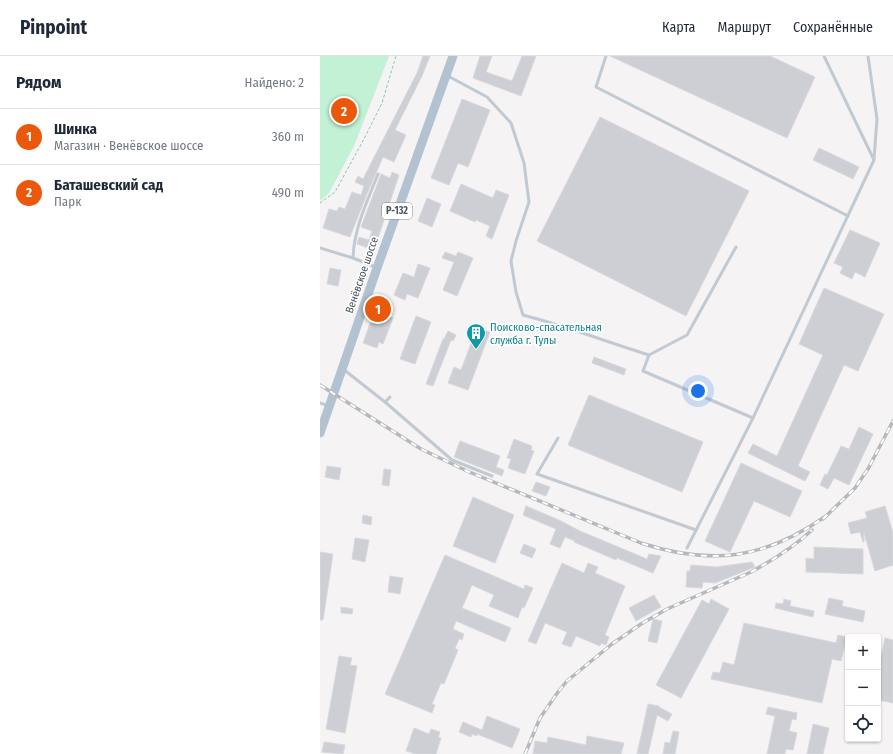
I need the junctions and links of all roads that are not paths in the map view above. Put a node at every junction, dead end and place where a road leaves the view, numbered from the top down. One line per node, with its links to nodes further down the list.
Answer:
1 (453, 56): 5 (main road, Венёвское шоссе / Р-132)
2 (606, 56): 8 (lane)
3 (824, 56): 6 (lane)
4 (868, 56): 6 (lane)
5 (446, 75): 12 (main road, Венёвское шоссе / Р-132); 13 (lane)
6 (874, 160): 8 (lane)
7 (378, 174): 11 (lane)
8 (848, 216): 18 (lane)
9 (736, 247): 13 (lane)
10 (320, 248): 11 (lane)
11 (353, 258): 12 (lane)
12 (377, 268): 14 (main road, Венёвское шоссе / Р-132)
13 (649, 355): 18 (lane)
14 (343, 369): 16 (lane); 17 (main road, Венёвское шоссе / Р-132)
15 (390, 397): 16 (lane)
16 (385, 402): 21 (lane)
17 (324, 404): 19 (main road, Венёвское шоссе / Р-132)
18 (753, 418): 22 (lane)
19 (320, 433)
20 (558, 438): 22 (lane)
21 (492, 476)
22 (696, 530): 23 (lane)
23 (687, 548)

